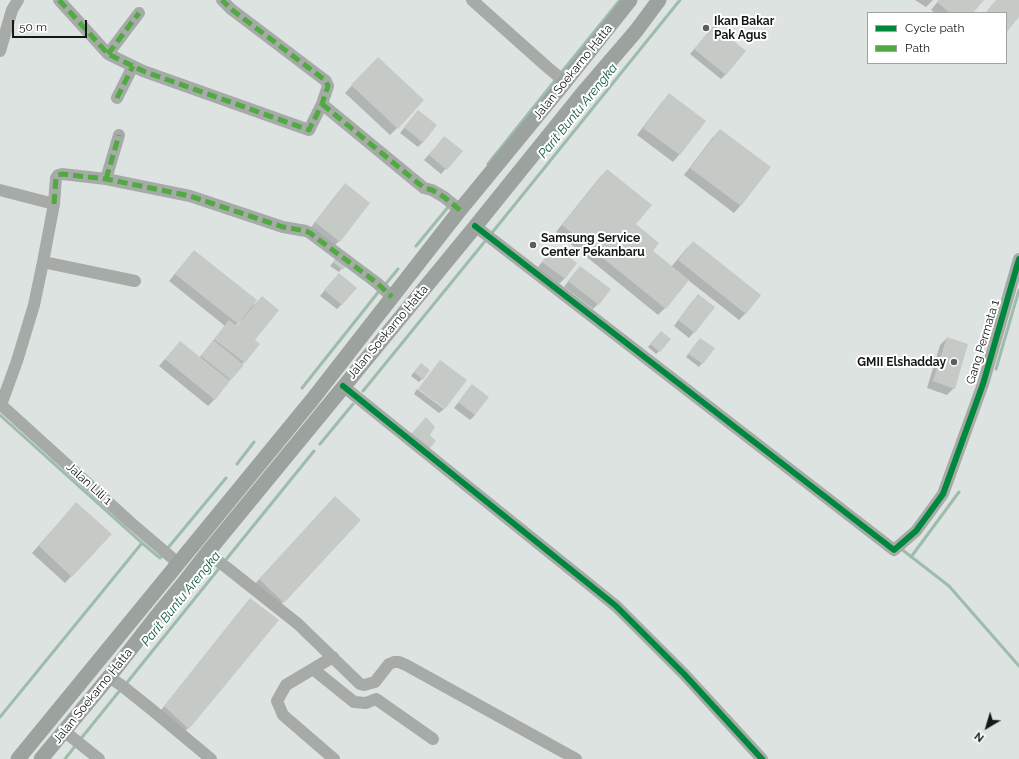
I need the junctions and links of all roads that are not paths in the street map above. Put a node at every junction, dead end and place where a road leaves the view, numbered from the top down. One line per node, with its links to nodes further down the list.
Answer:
1 (18, 0): 8 (street)
2 (59, 0): 9 (street)
3 (222, 0): 13 (street)
4 (472, 0): 11 (street)
5 (630, 0): 11 (main road, Jalan Soekarno Hatta)
6 (659, 0): 19 (main road, Jalan Soekarno Hatta)
7 (139, 13): 9 (street)
8 (0, 50)
9 (108, 54): 10 (street)
10 (138, 69): 12 (street); 13 (street)
11 (562, 80): 18 (main road, Jalan Soekarno Hatta)
12 (117, 98)
13 (322, 104): 18 (street)
14 (118, 135): 15 (street)
15 (106, 179): 17 (street); 23 (street)
16 (0, 190): 17 (street)
17 (54, 204): 21 (street)
18 (457, 207): 23 (main road, Jalan Soekarno Hatta)
19 (475, 226): 20 (street, Gang Permata 1); 24 (main road, Jalan Soekarno Hatta)
20 (1019, 259)
21 (43, 262): 22 (street); 25 (street)
22 (135, 281)
23 (390, 295): 27 (main road, Jalan Soekarno Hatta)
24 (343, 386): 26 (main road, Jalan Soekarno Hatta); 39 (street)
25 (0, 405): 27 (street, Jalan Lili 1)
26 (207, 553): 28 (street); 30 (main road, Jalan Soekarno Hatta)
27 (170, 556): 33 (main road, Jalan Soekarno Hatta)
28 (333, 657): 29 (street); 38 (street)
29 (313, 669): 32 (street); 37 (street)
30 (118, 684): 31 (main road, Jalan Soekarno Hatta); 36 (street)
31 (73, 739): 34 (main road, Jalan Soekarno Hatta); 35 (street)
32 (433, 739)
33 (20, 758)
34 (41, 759)
35 (99, 759)
36 (212, 759)
37 (334, 759)
38 (576, 759)
39 (762, 759)

